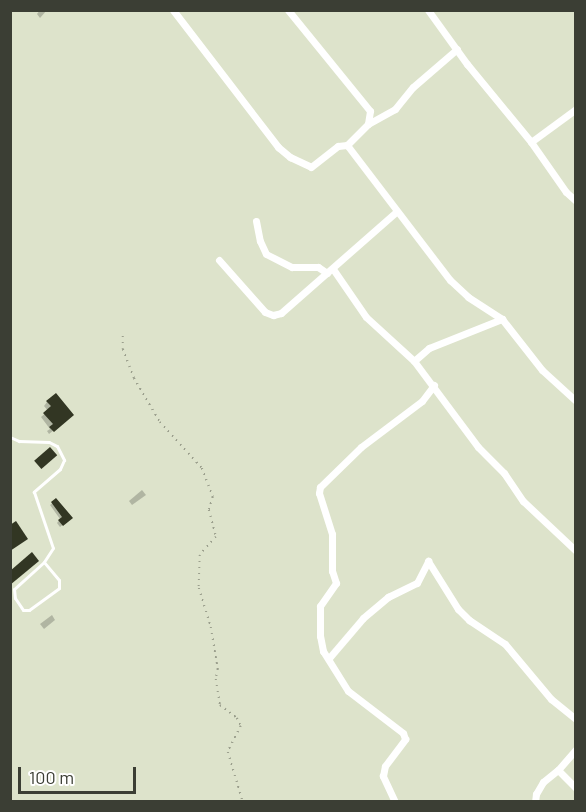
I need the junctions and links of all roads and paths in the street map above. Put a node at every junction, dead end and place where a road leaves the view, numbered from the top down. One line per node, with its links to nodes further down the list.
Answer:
1 (173, 10): 8 (street)
2 (288, 10): 6 (street)
3 (432, 12): 4 (street)
4 (457, 49): 6 (street); 7 (street)
5 (576, 109): 7 (street)
6 (368, 124): 8 (street)
7 (531, 142): 9 (street)
8 (347, 145): 10 (street)
9 (576, 201)
10 (397, 211): 13 (street); 14 (street)
11 (256, 221): 13 (street)
12 (219, 260): 13 (street)
13 (330, 271): 16 (street)
14 (502, 320): 16 (street); 18 (street)
15 (123, 336): 27 (path)
16 (414, 361): 17 (street)
17 (434, 385): 20 (street); 22 (street)
18 (576, 402)
19 (10, 437): 21 (lane)
20 (576, 551)
21 (44, 562): 21 (lane)
22 (329, 658): 23 (street); 28 (street)
23 (576, 719)
24 (576, 749): 25 (street)
25 (558, 770): 26 (street); 29 (street)
26 (576, 788)
27 (243, 801)
28 (395, 801)
29 (535, 801)

